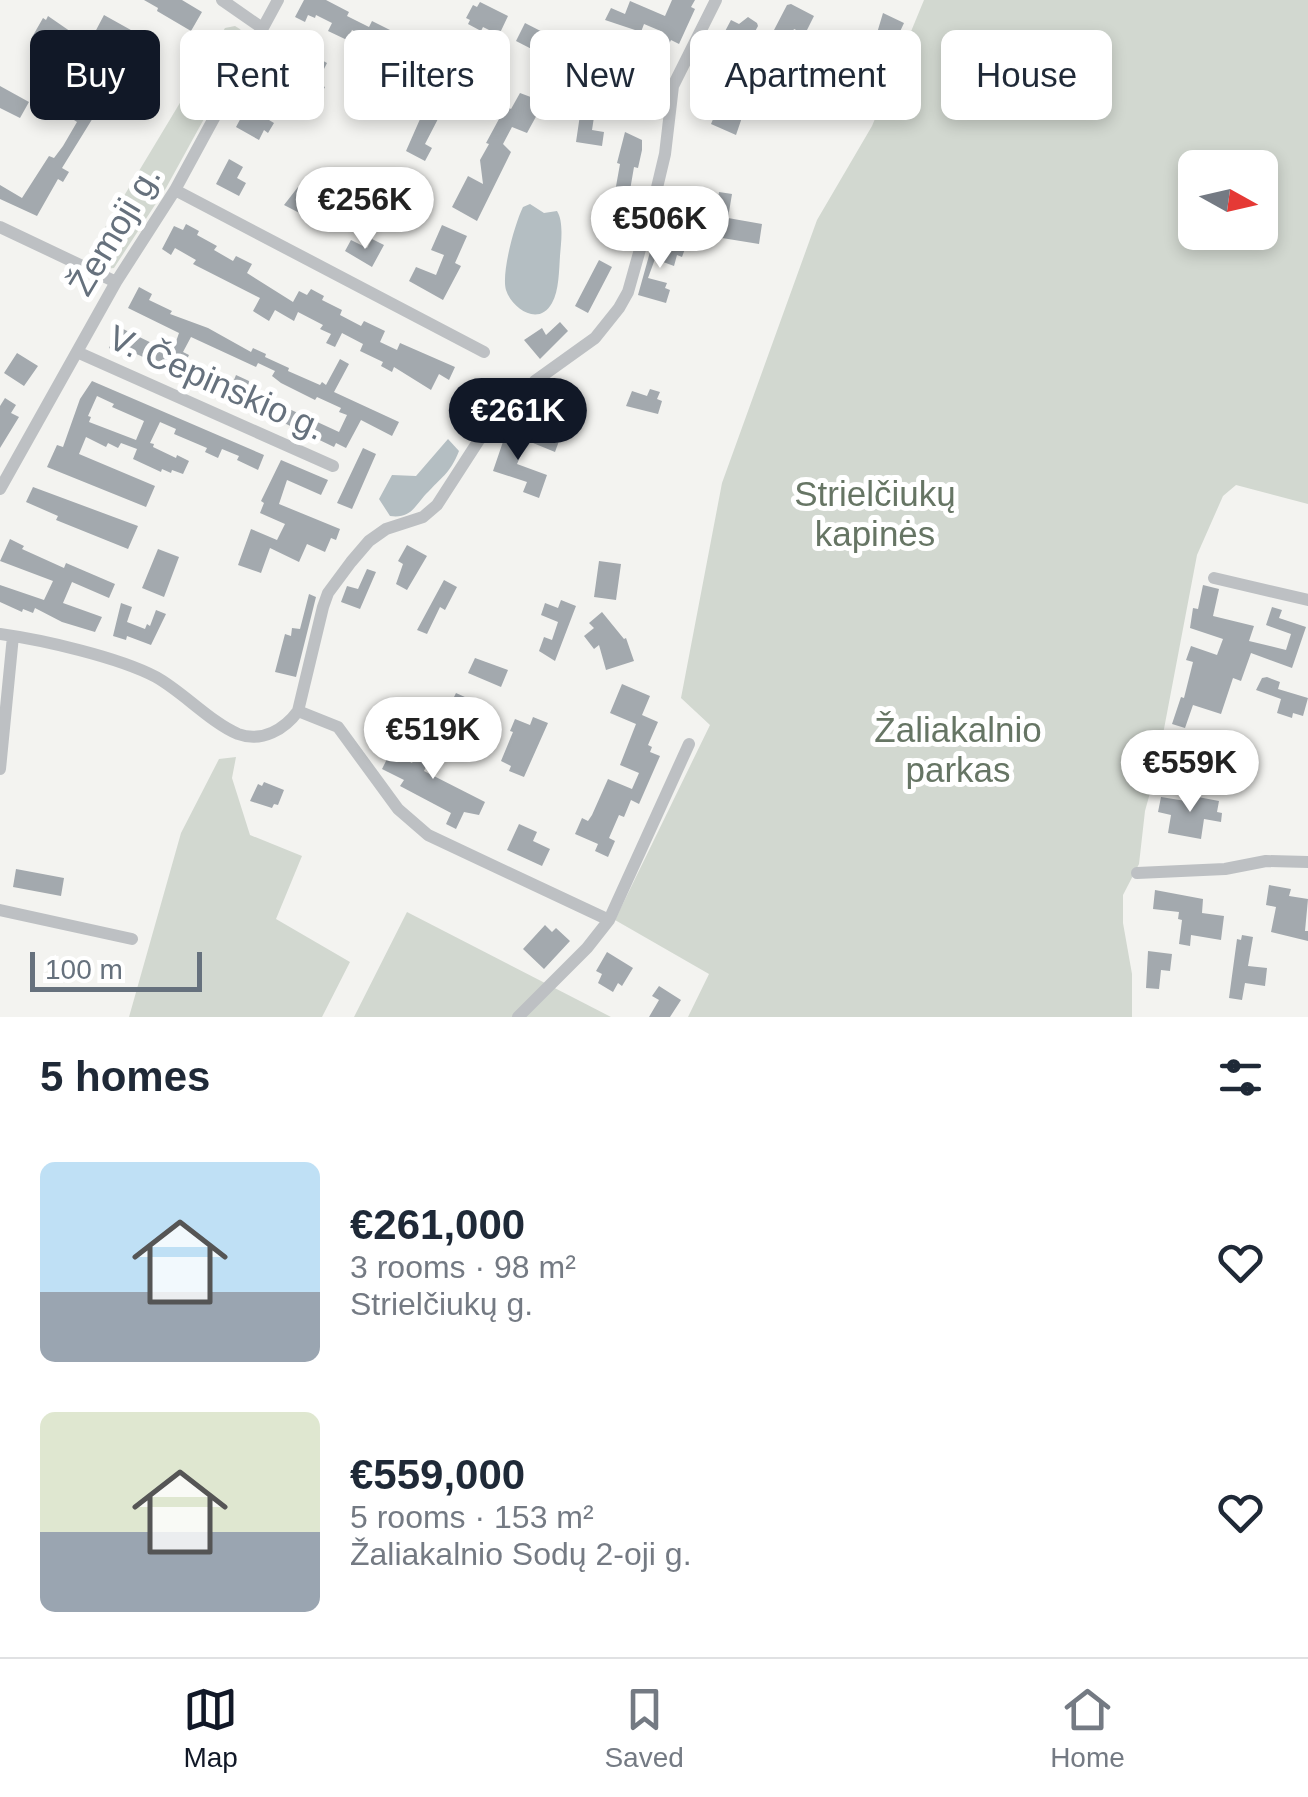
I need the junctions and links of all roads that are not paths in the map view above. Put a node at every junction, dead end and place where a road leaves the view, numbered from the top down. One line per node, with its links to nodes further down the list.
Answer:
1 (222, 0): 4 (street)
2 (278, 0): 4 (street, Žemoji g.)
3 (716, 0): 15 (street)
4 (262, 28): 5 (street, Žemoji g.)
5 (175, 190): 7 (street, Žemoji g.); 9 (street)
6 (0, 227): 7 (street)
7 (116, 282): 8 (street, Žemoji g.)
8 (76, 352): 10 (street, V. Čepinskio g.); 11 (street, Žemoji g.)
9 (484, 352)
10 (333, 466)
11 (0, 489)
12 (1214, 578): 13 (street)
13 (1308, 600)
14 (6, 635): 15 (street); 17 (street)
15 (298, 711): 21 (street)
16 (689, 744): 21 (street)
17 (0, 768)
18 (1308, 862): 19 (street)
19 (1137, 873)
20 (0, 910): 22 (street)
21 (609, 920): 23 (street)
22 (132, 940)
23 (518, 1017)

